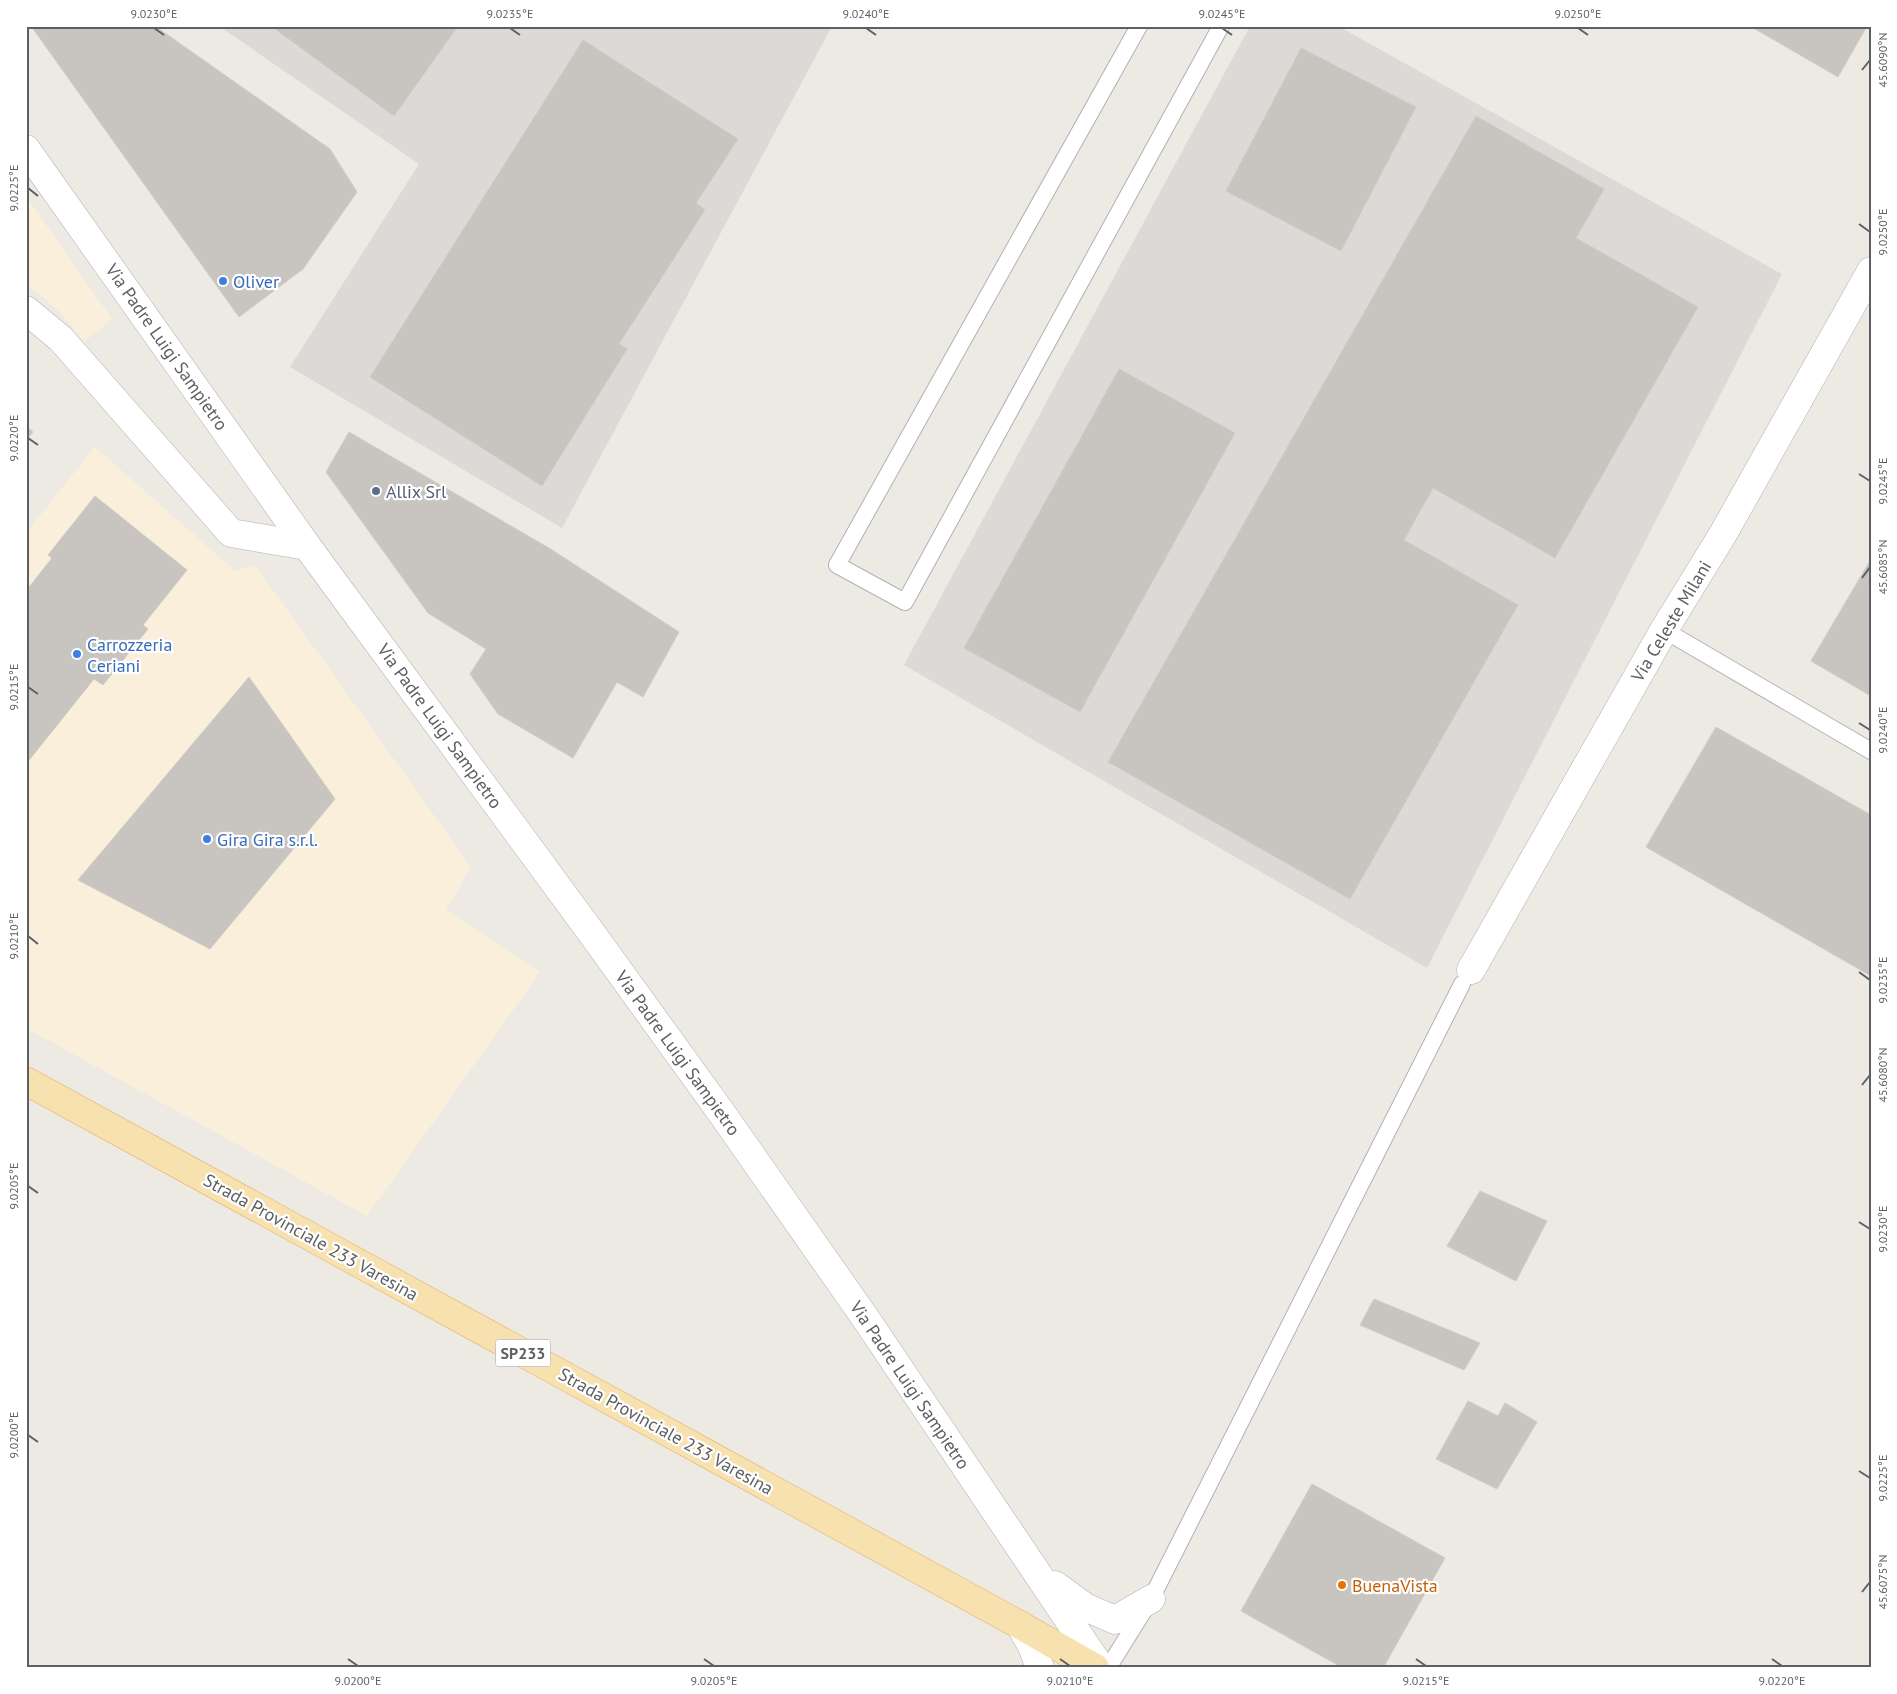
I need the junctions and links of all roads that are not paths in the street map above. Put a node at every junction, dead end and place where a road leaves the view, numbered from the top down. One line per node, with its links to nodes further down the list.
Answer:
1 (1139, 26): 2 (lane)
2 (1222, 26)
3 (26, 149): 6 (street, Via Padre Luigi Sampietro)
4 (1871, 271): 7 (street, Via Celeste Milani)
5 (26, 310): 6 (street)
6 (307, 546): 11 (street, Via Padre Luigi Sampietro)
7 (1664, 630): 8 (lane); 9 (street, Via Celeste Milani)
8 (1871, 751)
9 (1467, 977): 12 (lane)
10 (26, 1081): 13 (main road, Strada Provinciale 233 Varesina / SP233)
11 (1036, 1570): 12 (street, Via Padre Luigi Sampietro); 16 (street, Via Padre Luigi Sampietro)
12 (1151, 1599): 17 (lane)
13 (1020, 1625): 14 (street); 15 (main road, Strada Provinciale 233 Varesina / SP233)
14 (1040, 1668)
15 (1095, 1668)
16 (1101, 1668)
17 (1108, 1668)

